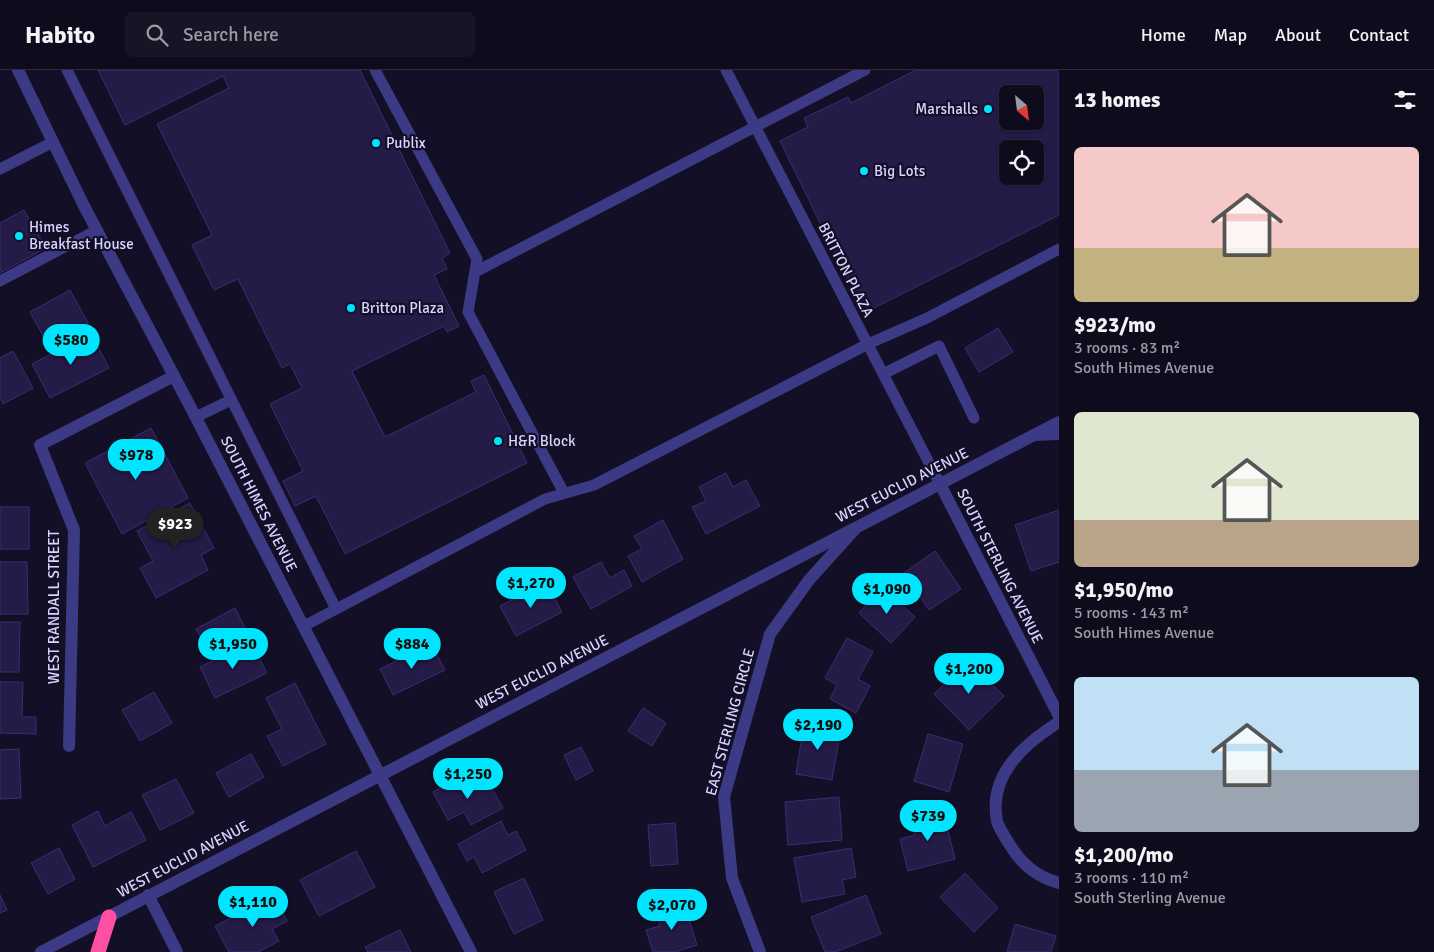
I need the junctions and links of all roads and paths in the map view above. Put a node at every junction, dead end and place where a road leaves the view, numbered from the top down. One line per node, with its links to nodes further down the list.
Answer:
1 (18, 70): 7 (street, SOUTH HIMES AVENUE)
2 (67, 70): 16 (lane)
3 (375, 70): 11 (lane)
4 (726, 70): 6 (lane, BRITTON PLAZA)
5 (865, 70): 6 (lane)
6 (755, 127): 11 (lane); 13 (lane, BRITTON PLAZA)
7 (53, 142): 8 (lane); 9 (street, SOUTH HIMES AVENUE)
8 (0, 169)
9 (96, 230): 12 (lane); 15 (street, SOUTH HIMES AVENUE)
10 (1059, 249): 13 (lane)
11 (475, 272): 23 (lane)
12 (0, 281)
13 (868, 344): 14 (lane, BRITTON PLAZA); 23 (lane)
14 (883, 374): 18 (lane); 22 (lane, BRITTON PLAZA)
15 (174, 376): 17 (street, SOUTH HIMES AVENUE); 29 (street, WEST RANDALL STREET)
16 (231, 400): 17 (lane); 25 (lane)
17 (196, 417): 26 (street, SOUTH HIMES AVENUE)
18 (974, 418)
19 (1059, 422): 21 (street, WEST EUCLID AVENUE)
20 (1059, 434): 21 (street)
21 (1034, 435): 22 (street, WEST EUCLID AVENUE)
22 (940, 484): 24 (street, WEST EUCLID AVENUE); 27 (street, SOUTH STERLING AVENUE)
23 (564, 494): 25 (lane)
24 (858, 526): 30 (street, WEST EUCLID AVENUE); 38 (street, EAST STERLING CIRCLE)
25 (336, 609): 26 (lane)
26 (304, 626): 30 (street, SOUTH HIMES AVENUE)
27 (1059, 716)
28 (1059, 722): 31 (street)
29 (69, 746)
30 (381, 774): 32 (street, WEST EUCLID AVENUE); 37 (street, SOUTH HIMES AVENUE)
31 (1059, 883)
32 (148, 895): 33 (street, WEST EUCLID AVENUE); 36 (street)
33 (109, 917): 34 (street, WEST EUCLID AVENUE); 35 (highway)
34 (41, 952)
35 (98, 952)
36 (177, 952)
37 (471, 952)
38 (760, 952)

